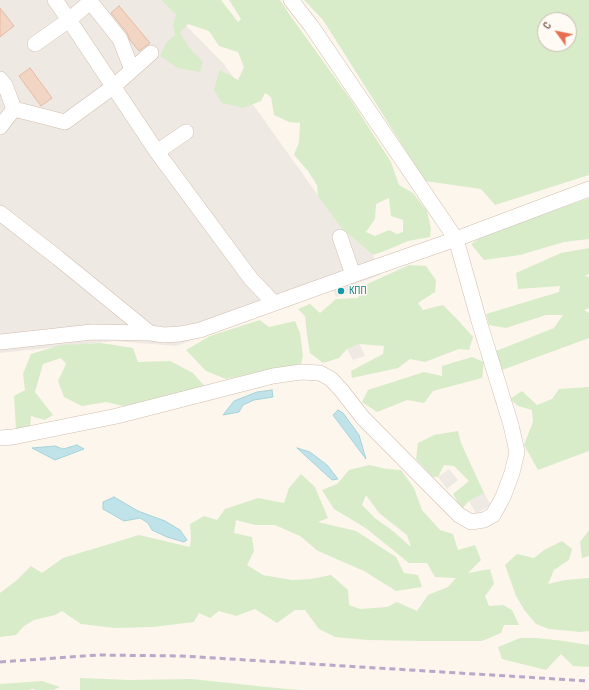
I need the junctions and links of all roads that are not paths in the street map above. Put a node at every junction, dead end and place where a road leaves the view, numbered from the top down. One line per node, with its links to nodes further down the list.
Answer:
1 (55, 0): 4 (street)
2 (291, 0): 17 (street)
3 (90, 1): 4 (street); 7 (street)
4 (69, 20): 5 (street); 9 (street)
5 (35, 44)
6 (151, 53): 7 (street)
7 (132, 70): 9 (street)
8 (0, 79): 10 (street)
9 (113, 87): 10 (street); 13 (street)
10 (14, 109): 11 (street)
11 (0, 127)
12 (186, 132): 13 (street)
13 (157, 152): 19 (street)
14 (589, 189): 17 (street)
15 (0, 213): 20 (street)
16 (340, 237): 18 (street)
17 (456, 239): 18 (street); 22 (street)
18 (353, 275): 19 (street)
19 (274, 303): 20 (street)
20 (150, 333): 21 (street)
21 (0, 342)
22 (0, 438)

